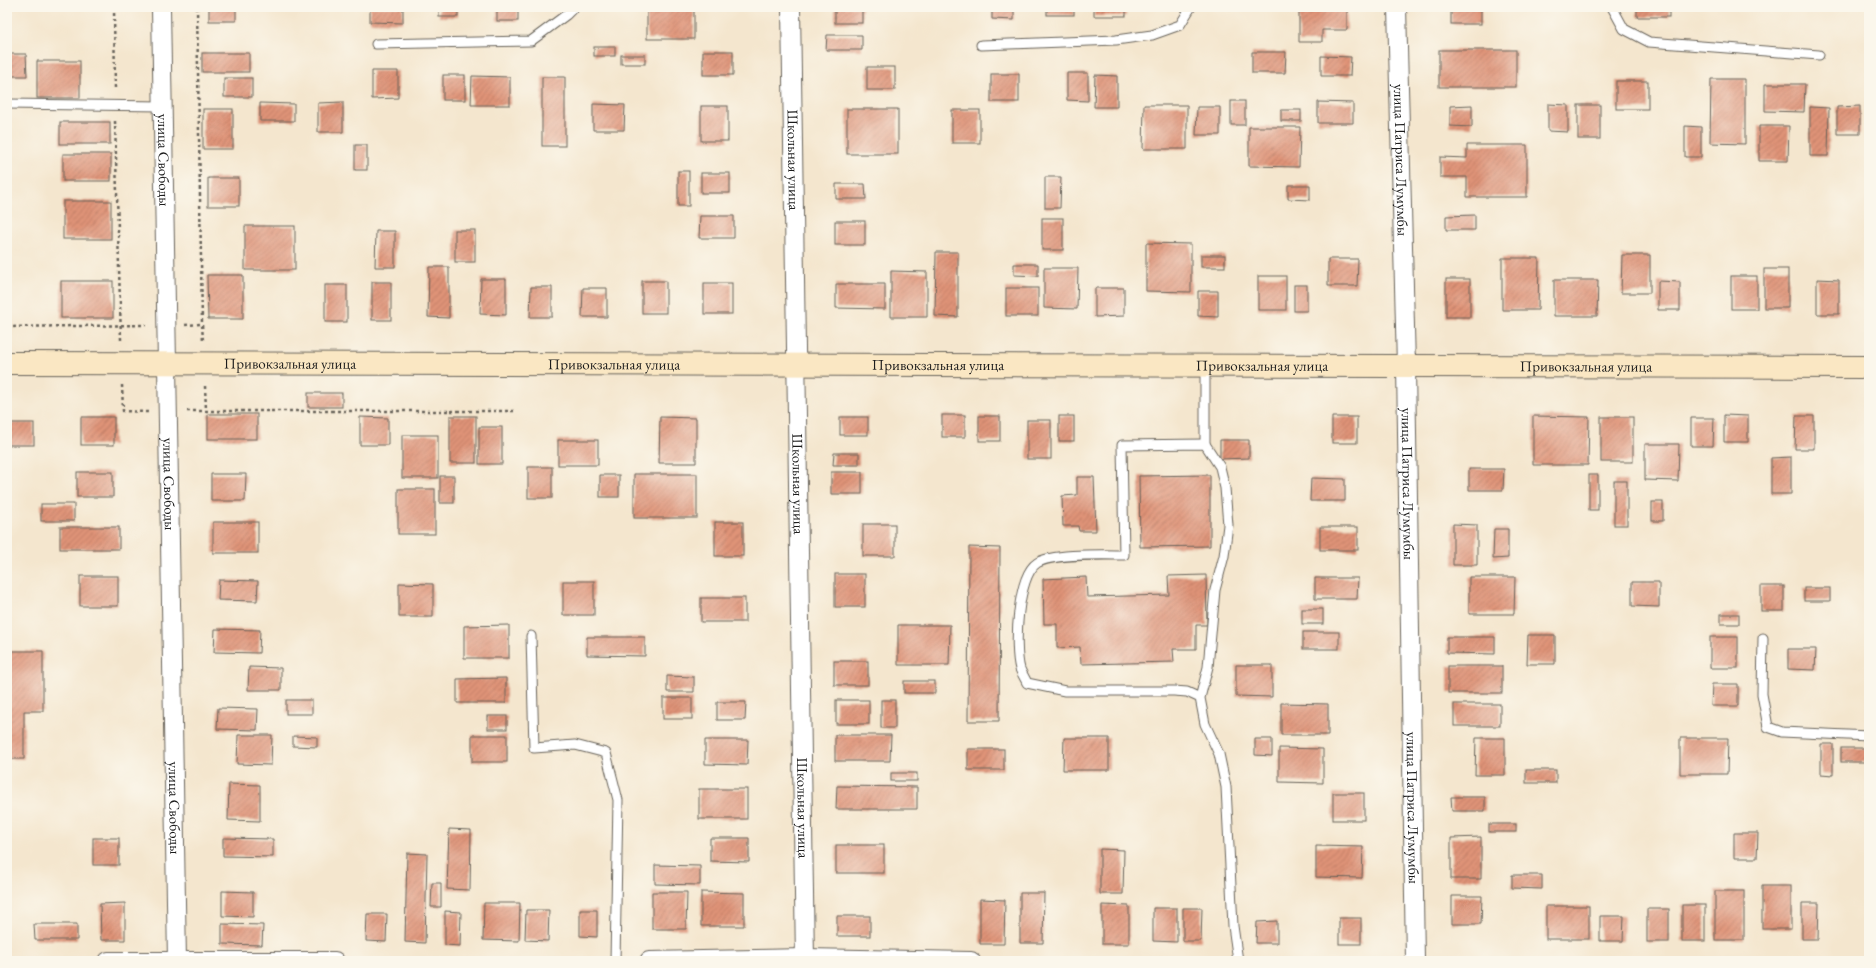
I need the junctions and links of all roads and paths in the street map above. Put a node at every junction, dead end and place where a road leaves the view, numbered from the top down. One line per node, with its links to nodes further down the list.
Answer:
1 (114, 7): 13 (path)
2 (161, 7): 14 (street, улица Свободы)
3 (196, 7): 15 (path)
4 (574, 7): 9 (lane)
5 (791, 7): 23 (street, Школьная улица)
6 (1191, 7): 10 (lane)
7 (1397, 7): 25 (street, улица Патриса Лумумбы)
8 (1612, 7): 11 (lane)
9 (376, 44)
10 (981, 45)
11 (1819, 55)
12 (7, 104): 13 (lane)
13 (115, 105): 14 (lane); 18 (path)
14 (162, 106): 16 (street, улица Свободы)
15 (202, 324): 16 (path); 22 (path)
16 (166, 325): 18 (path); 21 (street, улица Свободы)
17 (7, 326): 18 (path)
18 (121, 326): 20 (path)
19 (7, 363): 20 (street, Привокзальная улица)
20 (122, 363): 21 (street, Привокзальная улица); 28 (path)
21 (167, 363): 22 (street, Привокзальная улица); 28 (street, улица Свободы)
22 (204, 363): 23 (street, Привокзальная улица); 27 (path)
23 (796, 365): 24 (street, Привокзальная улица); 35 (street, Школьная улица)
24 (1205, 365): 25 (street, Привокзальная улица); 30 (lane)
25 (1406, 366): 26 (street, Привокзальная улица); 43 (street, улица Патриса Лумумбы)
26 (1869, 367)
27 (206, 410): 28 (path); 29 (path)
28 (168, 412): 37 (street, улица Свободы)
29 (517, 412)
30 (1205, 444): 33 (lane); 33 (lane)
31 (531, 636): 39 (lane)
32 (1763, 638): 34 (lane)
33 (1200, 698): 42 (lane)
34 (1869, 736)
35 (805, 960): 40 (street); 41 (street)
36 (108, 961): 37 (street)
37 (177, 961): 38 (street)
38 (335, 961)
39 (615, 961)
40 (649, 961)
41 (971, 961)
42 (1238, 961)
43 (1415, 961)

